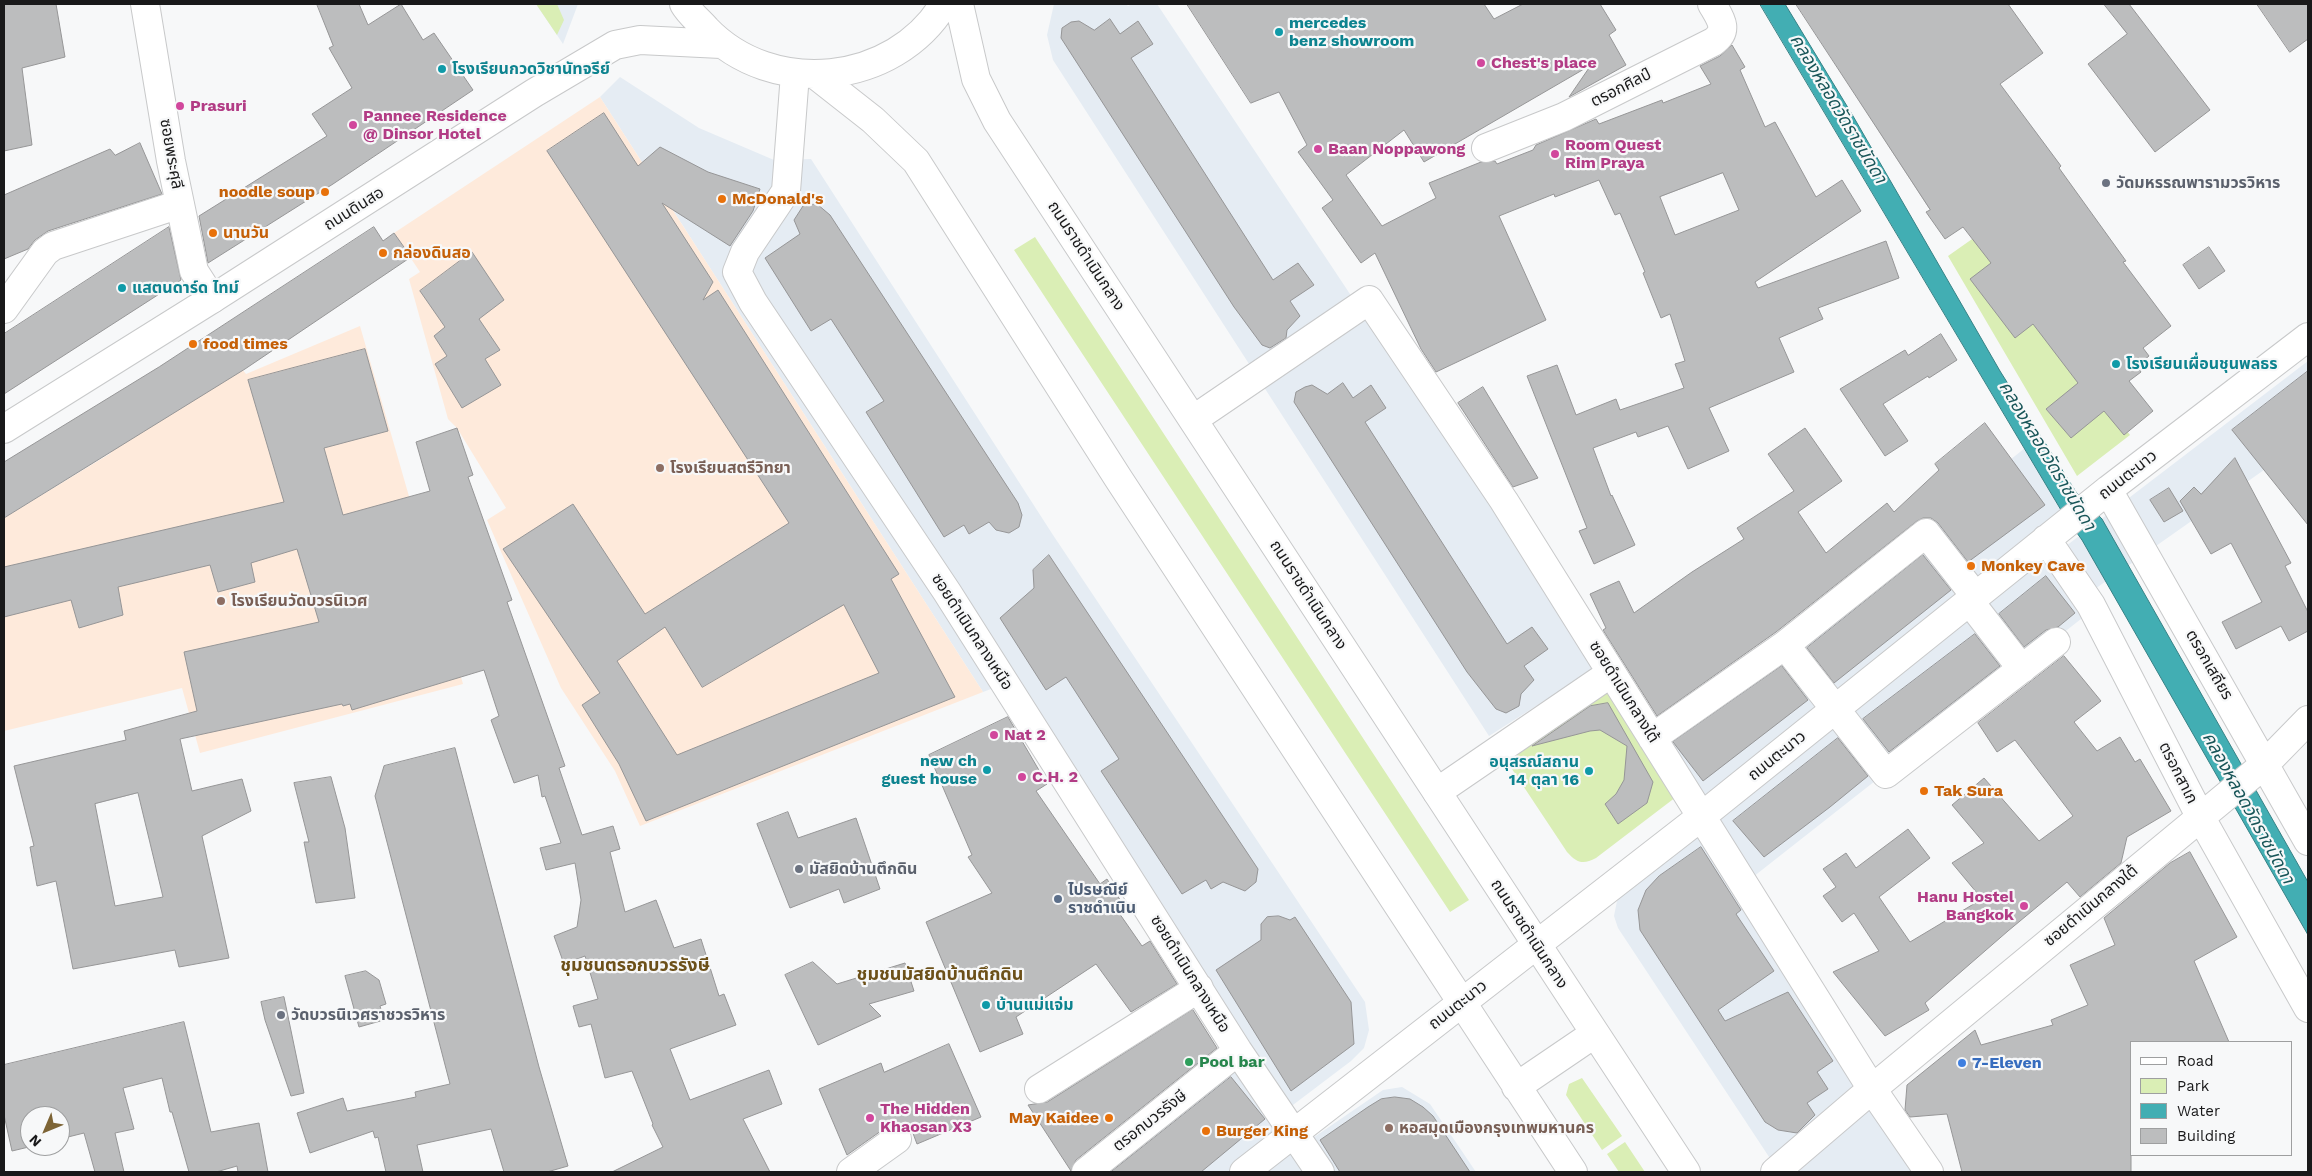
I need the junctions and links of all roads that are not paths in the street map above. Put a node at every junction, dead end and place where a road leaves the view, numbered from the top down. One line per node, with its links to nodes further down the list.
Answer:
1 (145, 4): 9 (street, ซอยพระศุลี)
2 (684, 4): 6 (street)
3 (944, 4): 7 (street)
4 (959, 4): 13 (street, ถนนราชดำเนินกลาง)
5 (1712, 4): 8 (street, ตรอกศิลป์)
6 (721, 44): 7 (street); 10 (street, ถนนดินสอ)
7 (806, 75): 31 (street, ซอยดำเนินกลางเหนือ); 32 (street)
8 (1486, 148)
9 (180, 204): 10 (street, ซอยพระศุลี); 11 (street)
10 (212, 299): 14 (street, ถนนดินสอ)
11 (4, 309)
12 (2308, 337): 15 (street, ถนนตะนาว)
13 (1194, 419): 21 (street, ซอยดำเนินกลางใต้); 26 (street, ถนนราชดำเนินกลาง)
14 (4, 429)
15 (2102, 495): 16 (street, ถนนตะนาว); 25 (street, ตรอกเสถียร)
16 (2056, 531): 17 (street, ถนนตะนาว); 28 (street, ตรอกสาเก)
17 (1973, 599): 19 (street); 20 (street); 22 (street, ถนนตะนาว)
18 (2056, 642): 20 (street)
19 (1785, 645): 22 (street); 24 (street)
20 (2022, 669): 22 (street)
21 (1612, 673): 24 (street, ซอยดำเนินกลางใต้); 26 (street)
22 (1835, 709): 27 (street, ถนนตะนาว)
23 (2308, 720): 25 (street, ซอยดำเนินกลางใต้)
24 (1652, 738): 27 (street, ซอยดำเนินกลางใต้)
25 (2258, 769): 28 (street, ซอยดำเนินกลางใต้); 29 (street, ตรอกเสถียร)
26 (1436, 792): 30 (street, ถนนราชดำเนินกลาง)
27 (1702, 816): 30 (street, ถนนตะนาว); 37 (street, ซอยดำเนินกลางใต้)
28 (2200, 816): 33 (street, ตรอกสาเก); 37 (street, ซอยดำเนินกลางใต้)
29 (2308, 841)
30 (1536, 945): 32 (street, ถนนตะนาว); 34 (street, ถนนราชดำเนินกลาง)
31 (1199, 988): 35 (street, ซอยดำเนินกลางเหนือ); 38 (street)
32 (1461, 1003): 36 (street); 39 (street, ถนนตะนาว)
33 (2308, 1008)
34 (1594, 1034): 36 (street); 46 (street, ถนนราชดำเนินกลาง)
35 (1238, 1051): 39 (street, ซอยดำเนินกลางเหนือ); 42 (street, ตรอกบวรรังษี)
36 (1516, 1086): 45 (street)
37 (1872, 1088): 47 (street, ซอยดำเนินกลางใต้); 48 (street, ซอยดำเนินกลางใต้)
38 (1039, 1089)
39 (1294, 1133): 43 (street, ถนนตะนาว); 44 (street, ซอยดำเนินกลางเหนือ)
40 (897, 1139): 41 (street)
41 (851, 1172)
42 (1086, 1172)
43 (1244, 1172)
44 (1320, 1172)
45 (1573, 1172)
46 (1686, 1172)
47 (1775, 1172)
48 (1929, 1172)

